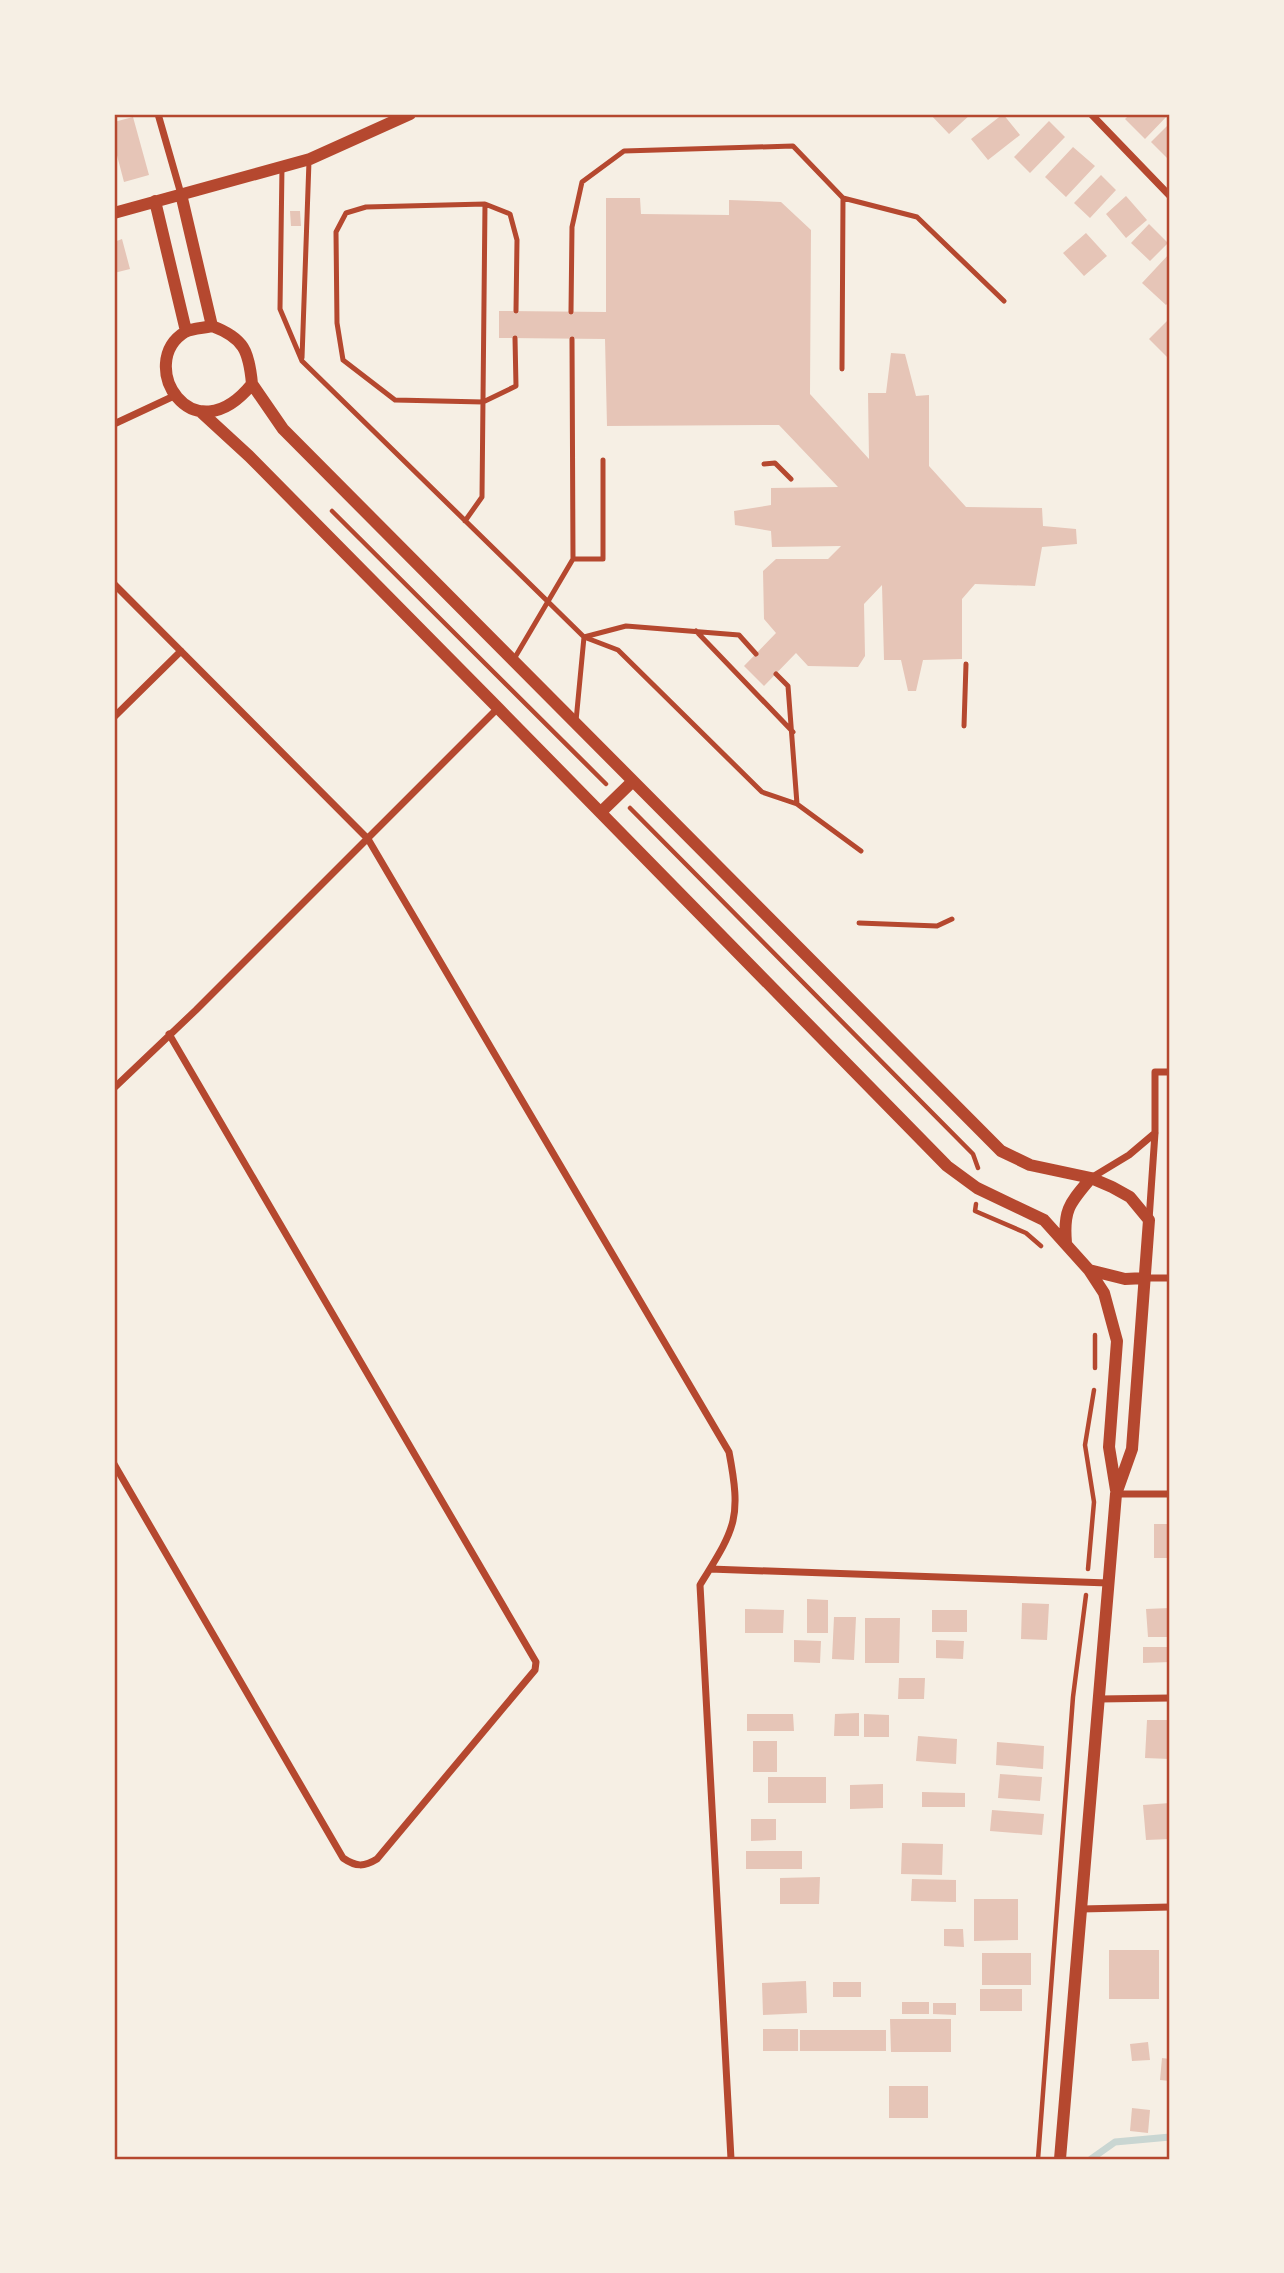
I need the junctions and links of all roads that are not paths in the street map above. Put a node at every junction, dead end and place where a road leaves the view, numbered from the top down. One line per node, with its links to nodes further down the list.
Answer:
1 (158, 114): 6 (street)
2 (410, 114): 4 (street)
3 (1091, 114): 7 (street)
4 (310, 159): 5 (street); 19 (lane)
5 (282, 167): 6 (street); 19 (lane)
6 (181, 194): 9 (street); 15 (street)
7 (1170, 196)
8 (843, 198): 12 (lane); 14 (lane); 20 (lane)
9 (155, 201): 11 (street); 16 (street)
10 (485, 204): 13 (lane); 23 (lane); 23 (lane)
11 (114, 213)
12 (1004, 301)
13 (516, 311)
14 (571, 312)
15 (212, 326): 16 (street); 21 (street)
16 (186, 331): 22 (street)
17 (515, 338): 23 (lane)
18 (572, 339): 30 (lane)
19 (302, 361): 29 (lane)
20 (842, 369)
21 (252, 384): 24 (street); 37 (street)
22 (174, 396): 24 (street); 25 (street)
23 (483, 402): 29 (lane)
24 (200, 411): 40 (street)
25 (114, 424)
26 (603, 460): 30 (lane)
27 (764, 464): 28 (lane)
28 (791, 479)
29 (465, 521): 32 (lane)
30 (573, 559): 32 (lane)
31 (114, 584): 35 (street)
32 (548, 605): 34 (lane); 37 (lane)
33 (696, 631): 34 (lane); 36 (lane); 44 (lane)
34 (584, 637): 42 (lane); 46 (lane)
35 (181, 651): 41 (street); 48 (street)
36 (756, 653)
37 (512, 661): 42 (street)
38 (966, 664): 43 (lane)
39 (776, 674): 44 (lane)
40 (498, 708): 47 (street); 48 (street)
41 (114, 717)
42 (575, 723): 45 (street)
43 (964, 726)
44 (793, 732): 46 (lane)
45 (633, 781): 47 (street); 56 (street)
46 (797, 804): 49 (lane)
47 (601, 812): 58 (street)
48 (368, 838): 52 (street); 65 (street)
49 (861, 851)
50 (952, 919): 51 (lane)
51 (859, 923)
52 (169, 1034): 54 (street); 62 (street)
53 (1170, 1072): 55 (street)
54 (114, 1088)
55 (1155, 1133): 56 (street); 57 (street)
56 (1091, 1178): 57 (street); 58 (street)
57 (1149, 1220): 60 (street)
58 (1066, 1243): 59 (street)
59 (1089, 1270): 60 (street); 64 (street)
60 (1145, 1278): 61 (street); 64 (street)
61 (1170, 1278)
62 (114, 1464)
63 (1170, 1493): 64 (street)
64 (1116, 1494): 66 (street)
65 (710, 1569): 66 (street); 71 (street)
66 (1108, 1583): 68 (street)
67 (1170, 1698): 68 (street)
68 (1099, 1699): 70 (street)
69 (1170, 1907): 70 (street)
70 (1081, 1909): 72 (street)
71 (731, 2159)
72 (1060, 2159)

